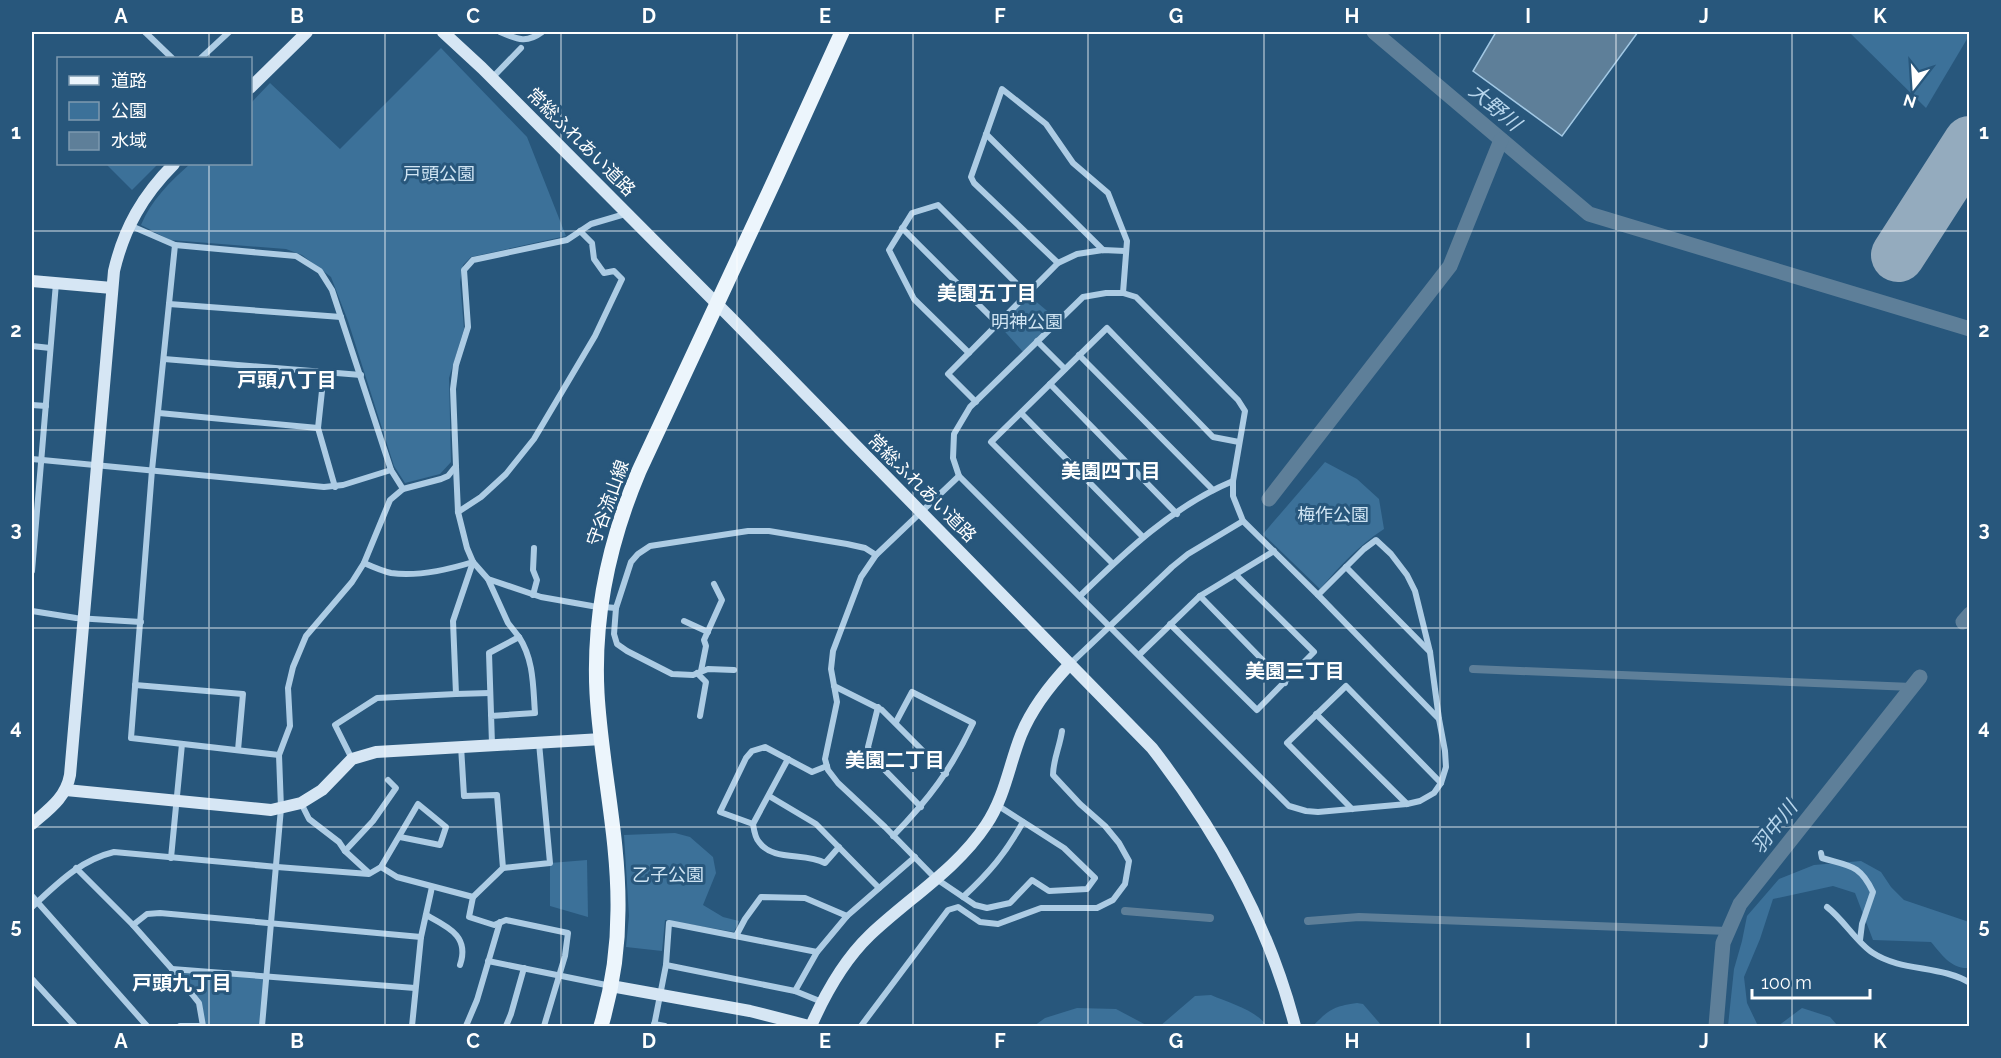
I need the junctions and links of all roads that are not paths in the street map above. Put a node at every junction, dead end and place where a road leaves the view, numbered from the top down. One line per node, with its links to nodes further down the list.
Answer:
1 (145, 32): 11 (street)
2 (216, 32): 9 (street)
3 (229, 32): 9 (street)
4 (307, 32): 14 (street)
5 (444, 32): 13 (street, 常総ふれあい道路)
6 (500, 32): 7 (street)
7 (542, 32)
8 (842, 32): 30 (main road, 守谷流山線)
9 (222, 38): 12 (street)
10 (521, 48): 13 (street)
11 (171, 57)
12 (202, 57)
13 (492, 78): 17 (street, 常総ふれあい道路)
14 (252, 86)
15 (986, 134): 22 (street); 23 (street); 24 (street)
16 (173, 165): 18 (street)
17 (626, 214): 20 (street); 30 (street, 常総ふれあい道路)
18 (129, 224): 21 (street); 27 (street)
19 (902, 228): 29 (street); 33 (street); 37 (street)
20 (580, 231): 54 (street); 63 (street)
21 (175, 244): 31 (street); 32 (street)
22 (1103, 250): 23 (street); 24 (street)
23 (1125, 251): 28 (street)
24 (1058, 263): 29 (street)
25 (32, 281): 26 (street)
26 (56, 283): 27 (street); 36 (street)
27 (112, 288): 53 (street)
28 (1123, 293): 34 (street); 50 (street)
29 (1027, 294): 33 (street)
30 (716, 303): 64 (street, 常総ふれあい道路); 84 (main road, 守谷流山線)
31 (169, 304): 32 (street); 39 (street)
32 (341, 317): 42 (street)
33 (998, 324): 37 (street)
34 (1036, 341): 40 (street); 44 (street)
35 (32, 346): 36 (street)
36 (50, 348): 46 (street)
37 (969, 353): 44 (street)
38 (1079, 355): 40 (street); 50 (street); 61 (street)
39 (164, 359): 41 (street); 47 (street)
40 (1065, 369): 43 (street)
41 (324, 372): 42 (street); 49 (street)
42 (361, 375): 56 (street)
43 (1050, 384): 48 (street); 65 (street)
44 (976, 402): 57 (street)
45 (32, 405): 46 (street)
46 (46, 406): 52 (street)
47 (159, 413): 49 (street); 55 (street)
48 (1021, 413): 67 (street); 74 (street)
49 (318, 428): 59 (street)
50 (1239, 442): 58 (street)
51 (32, 459): 52 (street)
52 (41, 460): 53 (street); 62 (street)
53 (97, 465): 55 (street); 86 (street)
54 (456, 466): 60 (street); 63 (street)
55 (152, 470): 59 (street); 88 (street)
56 (391, 470): 59 (street); 60 (street)
57 (959, 476): 64 (street); 82 (street)
58 (1233, 481): 61 (street); 66 (street)
59 (335, 487)
60 (403, 489): 73 (street)
61 (1213, 490): 65 (street)
62 (34, 510): 71 (street)
63 (458, 512): 72 (street)
64 (920, 513): 70 (street); 95 (street, 常総ふれあい道路)
65 (1176, 514): 67 (street)
66 (1243, 521): 69 (street); 90 (street)
67 (1143, 537): 74 (street)
68 (534, 548): 80 (street)
69 (1274, 551): 77 (street); 81 (street)
70 (876, 555): 84 (street); 100 (street)
71 (32, 562): 76 (street)
72 (473, 562): 73 (street); 78 (street); 102 (street)
73 (364, 563): 116 (street)
74 (1113, 564): 82 (street)
75 (1346, 567): 81 (street); 93 (street); 93 (street)
76 (32, 571)
77 (1236, 575): 83 (street); 98 (street)
78 (488, 579): 80 (street); 92 (street)
79 (714, 584): 91 (street)
80 (533, 595): 84 (street)
81 (1318, 595): 107 (street)
82 (1080, 596): 90 (street)
83 (1200, 596): 89 (street); 98 (street)
84 (608, 608): 97 (street); 110 (main road, 守谷流山線)
85 (32, 611): 86 (street)
86 (84, 618): 88 (street); 123 (street)
87 (684, 621): 91 (street)
88 (141, 622): 99 (street)
89 (1170, 624): 94 (street); 98 (street)
90 (1109, 626): 94 (street); 95 (street)
91 (708, 632): 97 (street)
92 (519, 637): 101 (street); 105 (street)
93 (1430, 652): 107 (street)
94 (1139, 655): 131 (street)
95 (1070, 664): 128 (street); 192 (street, 常総ふれあい道路)
96 (734, 670): 97 (street)
97 (699, 672): 106 (street)
98 (1285, 682)
99 (135, 685): 112 (street); 115 (street)
100 (834, 686): 103 (street); 119 (street)
101 (490, 693): 102 (street); 105 (street)
102 (456, 694): 117 (street)
103 (878, 707): 108 (street); 129 (street)
104 (1316, 714): 122 (street); 127 (street); 131 (street)
105 (491, 716): 113 (street)
106 (700, 716)
107 (1439, 719): 122 (street)
108 (896, 723): 120 (street); 120 (street)
109 (1062, 731): 191 (street)
110 (602, 739): 111 (street); 173 (main road, 守谷流山線)
111 (539, 742): 113 (street); 145 (street)
112 (182, 744): 115 (street); 125 (street)
113 (492, 744): 114 (street)
114 (461, 746): 117 (street); 145 (street)
115 (237, 750): 116 (street)
116 (279, 755): 130 (street)
117 (352, 759): 126 (street)
118 (788, 759): 119 (street); 124 (street); 134 (street)
119 (827, 766): 135 (street)
120 (946, 774): 129 (street)
121 (388, 780): 138 (street)
122 (1441, 783): 127 (street)
123 (66, 790): 125 (street); 133 (street)
124 (769, 796): 134 (street); 137 (street)
125 (177, 800): 130 (street); 141 (street)
126 (301, 803): 130 (street); 138 (street)
127 (1407, 804): 131 (street)
128 (997, 805): 132 (street); 147 (street)
129 (921, 807): 135 (street)
130 (281, 808): 142 (street)
131 (1352, 808)
132 (1023, 822): 152 (street); 152 (street)
133 (32, 824)
134 (753, 825): 137 (street)
135 (893, 836): 140 (street)
136 (400, 837): 136 (street); 143 (street)
137 (839, 847): 149 (street)
138 (345, 850): 146 (street)
139 (1821, 853): 162 (street)
140 (915, 857): 147 (street); 149 (street)
141 (171, 858): 142 (street); 144 (street)
142 (277, 867): 146 (street); 158 (street)
143 (381, 867): 146 (street); 148 (street)
144 (76, 868): 153 (street); 159 (street)
145 (503, 868): 151 (street)
146 (369, 874)
147 (935, 878): 152 (street); 177 (street)
148 (432, 887): 151 (street); 155 (street)
149 (879, 888): 156 (street)
150 (32, 896): 153 (street)
151 (473, 897): 157 (street)
152 (963, 897)
153 (34, 905): 180 (street)
154 (1827, 907): 162 (street)
155 (426, 915): 161 (street); 165 (street)
156 (847, 916): 160 (street); 163 (street)
157 (500, 922): 164 (street); 169 (street)
158 (271, 923): 159 (street); 161 (street); 170 (street)
159 (133, 925): 168 (street)
160 (736, 936): 163 (street); 166 (street)
161 (421, 937): 174 (street)
162 (1860, 940): 172 (street)
163 (817, 952): 175 (street)
164 (488, 961): 167 (street); 185 (street)
165 (459, 965)
166 (666, 965): 175 (street); 176 (street)
167 (524, 968): 169 (street); 186 (street)
168 (172, 969): 170 (street); 182 (street)
169 (560, 975): 173 (street); 187 (street)
170 (266, 977): 174 (street); 183 (street)
171 (32, 979): 179 (street)
172 (1970, 983)
173 (611, 986): 176 (street); 188 (main road, 守谷流山線)
174 (415, 988): 184 (street)
175 (795, 991): 177 (street)
176 (661, 995): 178 (street); 190 (street)
177 (822, 1002): 190 (street)
178 (654, 1025): 189 (street)
179 (75, 1026)
180 (147, 1026)
181 (180, 1026): 182 (street)
182 (202, 1026)
183 (262, 1026)
184 (412, 1026)
185 (466, 1026)
186 (506, 1026)
187 (544, 1026)
188 (601, 1026)
189 (665, 1026)
190 (810, 1026)
191 (861, 1026)
192 (1295, 1026)

